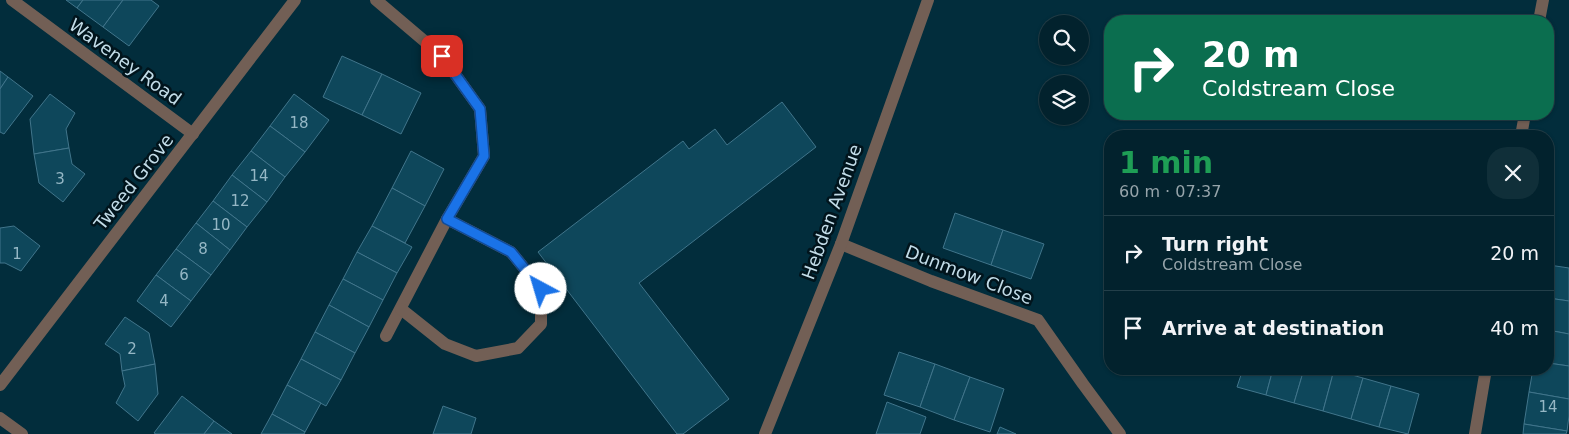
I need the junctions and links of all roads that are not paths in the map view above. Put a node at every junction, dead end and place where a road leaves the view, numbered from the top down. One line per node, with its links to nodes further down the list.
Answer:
1 (12, 0): 7 (street, Waveney Road)
2 (295, 0): 7 (street, Tweed Grove)
3 (376, 0): 8 (street)
4 (928, 0): 9 (street, Hebden Avenue)
5 (1542, 0): 6 (street)
6 (1540, 15)
7 (193, 134): 13 (street, Tweed Grove)
8 (447, 219): 10 (street); 10 (street)
9 (841, 244): 16 (street, Hebden Avenue); 17 (street, Dunmow Close)
10 (401, 308): 11 (street)
11 (386, 336)
12 (1485, 375): 18 (street)
13 (0, 385)
14 (0, 418): 15 (street)
15 (22, 434)
16 (765, 434)
17 (1120, 434)
18 (1475, 434)

